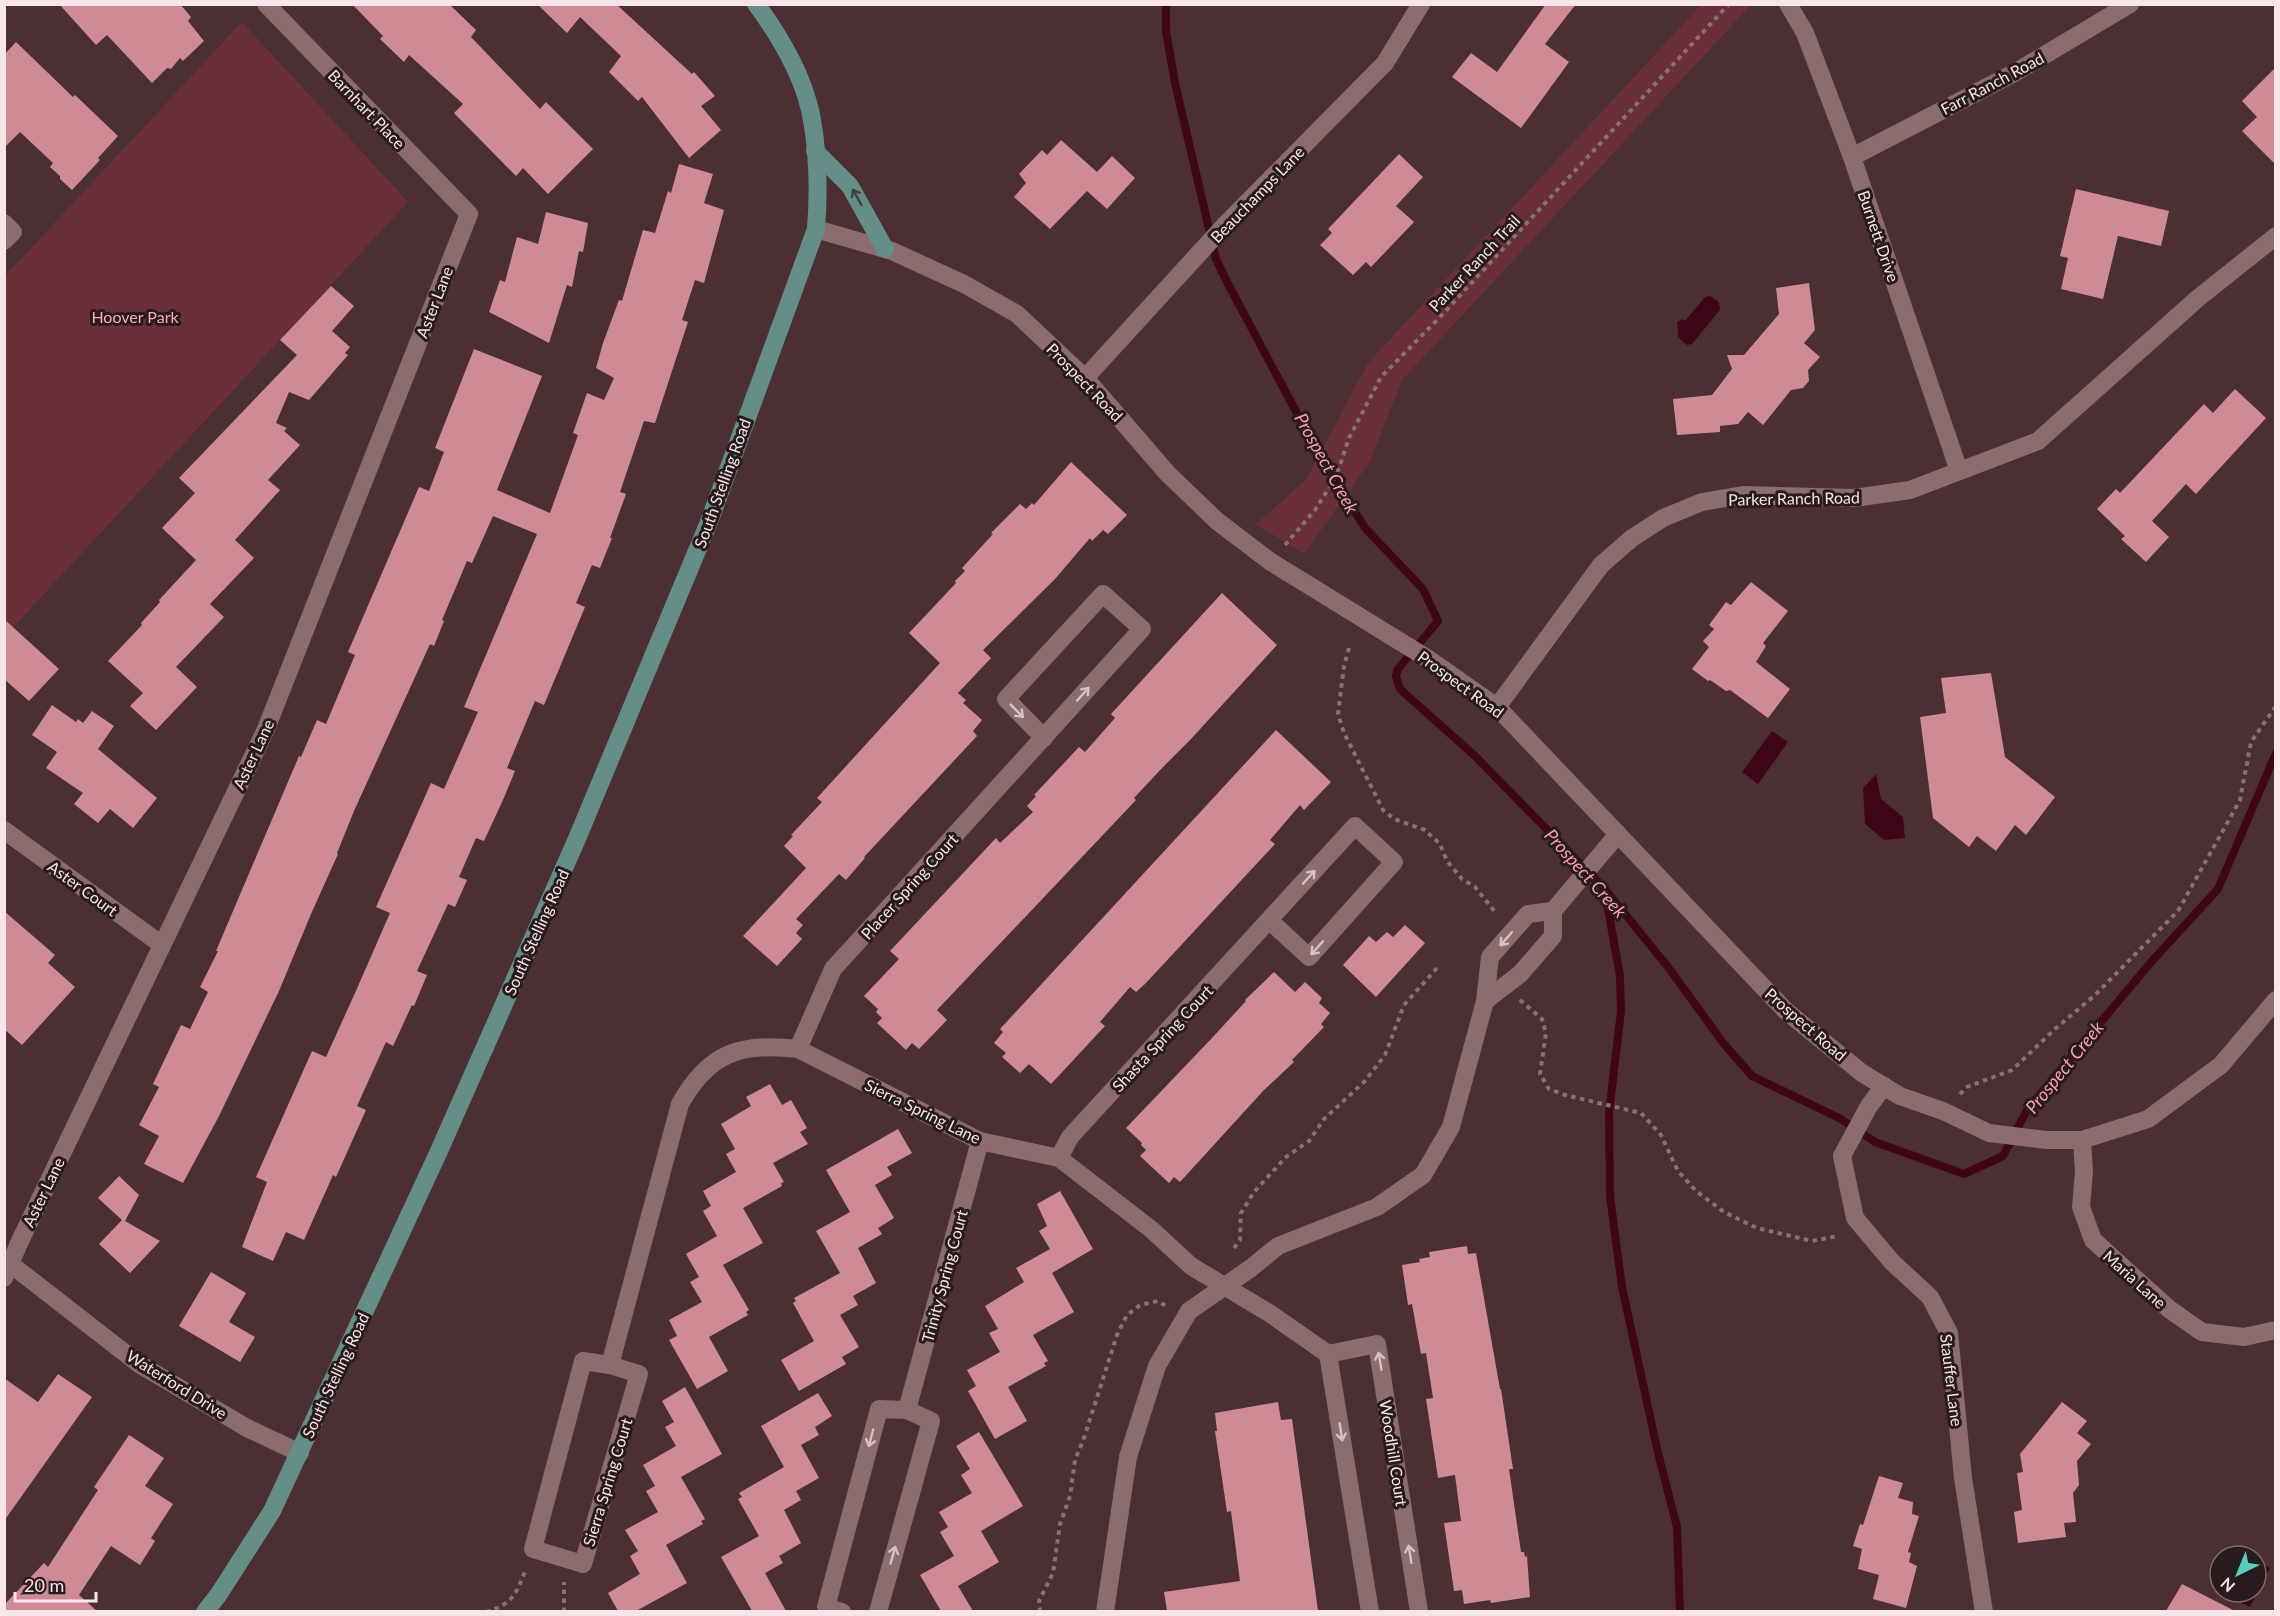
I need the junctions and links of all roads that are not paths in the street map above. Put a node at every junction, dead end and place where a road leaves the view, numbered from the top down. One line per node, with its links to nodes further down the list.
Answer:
1 (266, 4): 8 (street, Barnhart Place)
2 (756, 4): 6 (main road)
3 (1421, 4): 14 (street, Beauchamps Lane)
4 (1788, 4): 7 (street, Burnett Drive)
5 (2130, 4): 7 (street, Farr Ranch Road)
6 (815, 151): 10 (main road); 13 (main road, one-way to 6)
7 (1852, 157): 15 (street, Burnett Drive)
8 (468, 214): 22 (street, Aster Lane)
9 (4, 223): 12 (street)
10 (816, 229): 13 (street, Prospect Road); 36 (main road, South Stelling Road)
11 (2276, 236): 15 (street, Parker Ranch Road)
12 (4, 241)
13 (885, 249): 14 (street, Prospect Road)
14 (1085, 378): 16 (street, Prospect Road)
15 (1959, 471): 16 (street, Parker Ranch Road)
16 (1497, 707): 19 (street, Prospect Road)
17 (1044, 738): 17 (street, Placer Spring Court, one-way to 17); 25 (street, Placer Spring Court)
18 (4, 830): 22 (street, Aster Court)
19 (1618, 834): 20 (street); 26 (street, Prospect Road)
20 (1553, 911): 24 (street); 24 (street, one-way to 24)
21 (1270, 921): 21 (street, Shasta Spring Court, one-way to 21); 29 (street, Shasta Spring Court)
22 (162, 945): 30 (street, Aster Lane)
23 (2276, 1000): 27 (street, Prospect Road)
24 (1485, 1001): 31 (street)
25 (798, 1049): 28 (street, Sierra Spring Lane); 34 (street)
26 (1884, 1086): 27 (street, Prospect Road); 43 (street, Stauffer Lane)
27 (2082, 1140): 32 (street, Maria Lane)
28 (980, 1141): 29 (street, Sierra Spring Lane); 35 (street, Trinity Spring Court)
29 (1059, 1158): 31 (street, Sierra Spring Lane)
30 (7, 1267): 36 (street, Waterford Drive)
31 (1224, 1287): 33 (street); 40 (street)
32 (2276, 1330)
33 (1328, 1354): 41 (street, one-way to 41); 42 (street, Woodhill Court, one-way to 33)
34 (610, 1365): 34 (street, Sierra Spring Court)
35 (907, 1410): 38 (street, one-way to 38); 39 (street, one-way to 35)
36 (300, 1453): 37 (main road, South Stelling Road)
37 (206, 1611)
38 (842, 1611)
39 (878, 1611)
40 (1106, 1611)
41 (1370, 1611)
42 (1419, 1611)
43 (1984, 1611)

